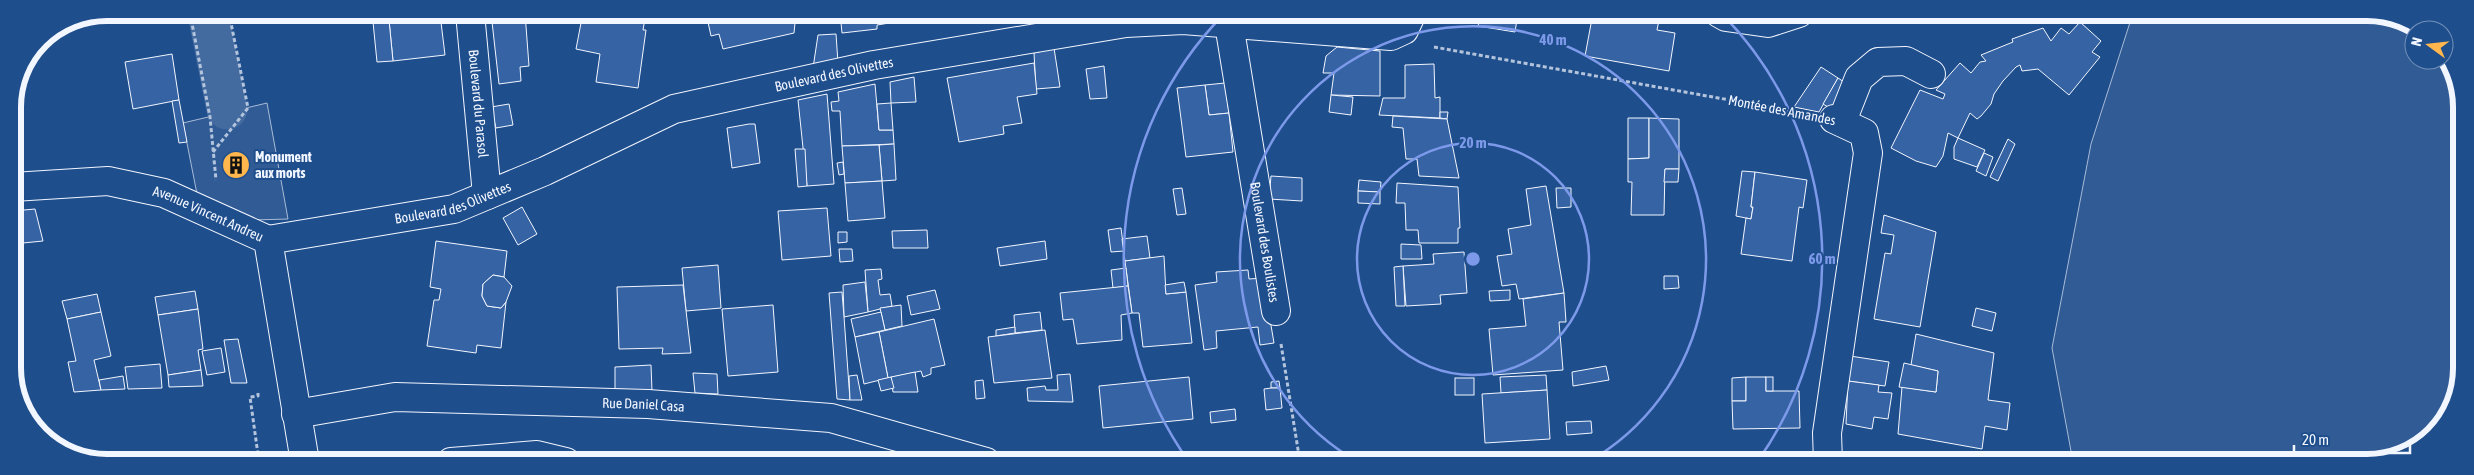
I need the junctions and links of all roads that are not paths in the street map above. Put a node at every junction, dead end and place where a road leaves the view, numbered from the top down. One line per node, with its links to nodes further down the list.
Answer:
1 (471, 21): 10 (street, Boulevard du Parasol)
2 (1164, 21): 10 (street, Boulevard des Olivettes)
3 (1194, 21): 7 (street, Boulevard des Olivettes)
4 (1408, 21): 7 (street, Boulevard des Olivettes)
5 (1754, 21): 6 (street)
6 (1774, 21)
7 (1229, 24): 12 (street, Boulevard des Boulistes)
8 (1931, 74): 16 (street, Montée des Amandes)
9 (21, 186): 11 (street, Avenue Vincent Andreu)
10 (487, 195): 11 (street, Boulevard des Olivettes)
11 (268, 240): 13 (street, Avenue Vincent Andreu)
12 (1276, 311)
13 (296, 414): 14 (street, Avenue Vincent Andreu); 15 (street, Rue Daniel Casa)
14 (303, 454)
15 (958, 454)
16 (1828, 454)

